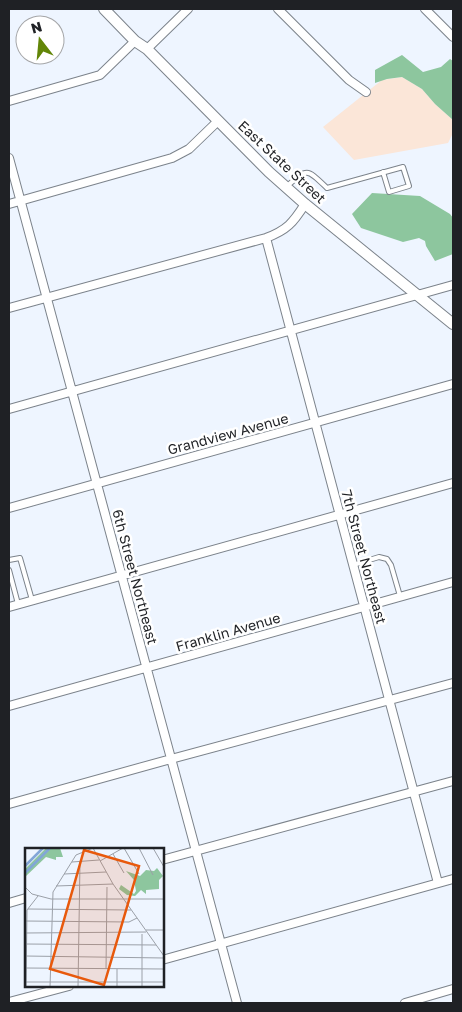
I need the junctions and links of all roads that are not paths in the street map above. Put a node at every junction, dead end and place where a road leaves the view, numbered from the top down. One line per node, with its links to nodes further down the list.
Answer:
1 (104, 9): 6 (street, East State Street)
2 (188, 9): 7 (street)
3 (278, 9): 8 (street)
4 (424, 9): 5 (street)
5 (453, 37)
6 (136, 41): 7 (street, East State Street); 9 (street)
7 (147, 49): 10 (street, East State Street)
8 (366, 92)
9 (9, 101)
10 (218, 121): 13 (street, East State Street); 14 (street)
11 (9, 158): 14 (street, 6th Street Northeast)
12 (383, 172): 12 (lane); 13 (lane)
13 (286, 187): 16 (street, East State Street)
14 (20, 201): 15 (street); 20 (street, 6th Street Northeast)
15 (9, 204)
16 (305, 204): 17 (street); 19 (street, East State Street)
17 (266, 238): 20 (street); 23 (street, 7th Street Northeast)
18 (453, 285): 19 (street)
19 (418, 296): 22 (street, East State Street); 23 (street)
20 (47, 298): 21 (street); 25 (street, 6th Street Northeast)
21 (9, 308)
22 (453, 324)
23 (290, 331): 25 (street); 27 (street, 7th Street Northeast)
24 (453, 384): 27 (street, Grandview Avenue)
25 (72, 391): 26 (street); 28 (street, 6th Street Northeast)
26 (9, 409)
27 (315, 423): 28 (street, Grandview Avenue); 31 (street, 7th Street Northeast)
28 (96, 483): 30 (street, Grandview Avenue); 35 (street, 6th Street Northeast)
29 (453, 483): 31 (street)
30 (9, 508)
31 (340, 515): 33 (street, 7th Street Northeast); 35 (street)
32 (9, 560): 38 (lane)
33 (353, 565): 37 (lane); 41 (street, 7th Street Northeast)
34 (9, 570): 39 (lane)
35 (121, 575): 38 (street); 42 (street, 6th Street Northeast)
36 (453, 582): 37 (street, Franklin Avenue)
37 (400, 597): 41 (street, Franklin Avenue)
38 (32, 600): 39 (street)
39 (18, 604): 40 (street)
40 (9, 607)
41 (364, 607): 42 (street, Franklin Avenue); 44 (street, 7th Street Northeast)
42 (146, 668): 45 (street, Franklin Avenue); 46 (street, 6th Street Northeast)
43 (453, 683): 44 (street)
44 (389, 700): 46 (street); 48 (street, 7th Street Northeast)
45 (9, 706)
46 (171, 759): 49 (street); 50 (street, 6th Street Northeast)
47 (453, 780): 48 (street)
48 (414, 791): 50 (street); 53 (street, 7th Street Northeast)
49 (9, 804)
50 (196, 851): 51 (street); 56 (street, 6th Street Northeast)
51 (164, 859)
52 (453, 879): 53 (street)
53 (438, 883): 56 (street)
54 (25, 898): 55 (street)
55 (9, 903)
56 (221, 944): 57 (street); 61 (street, 6th Street Northeast)
57 (164, 959)
58 (65, 987): 60 (street)
59 (453, 989): 62 (street)
60 (9, 1002)
61 (237, 1003)
62 (405, 1003)

